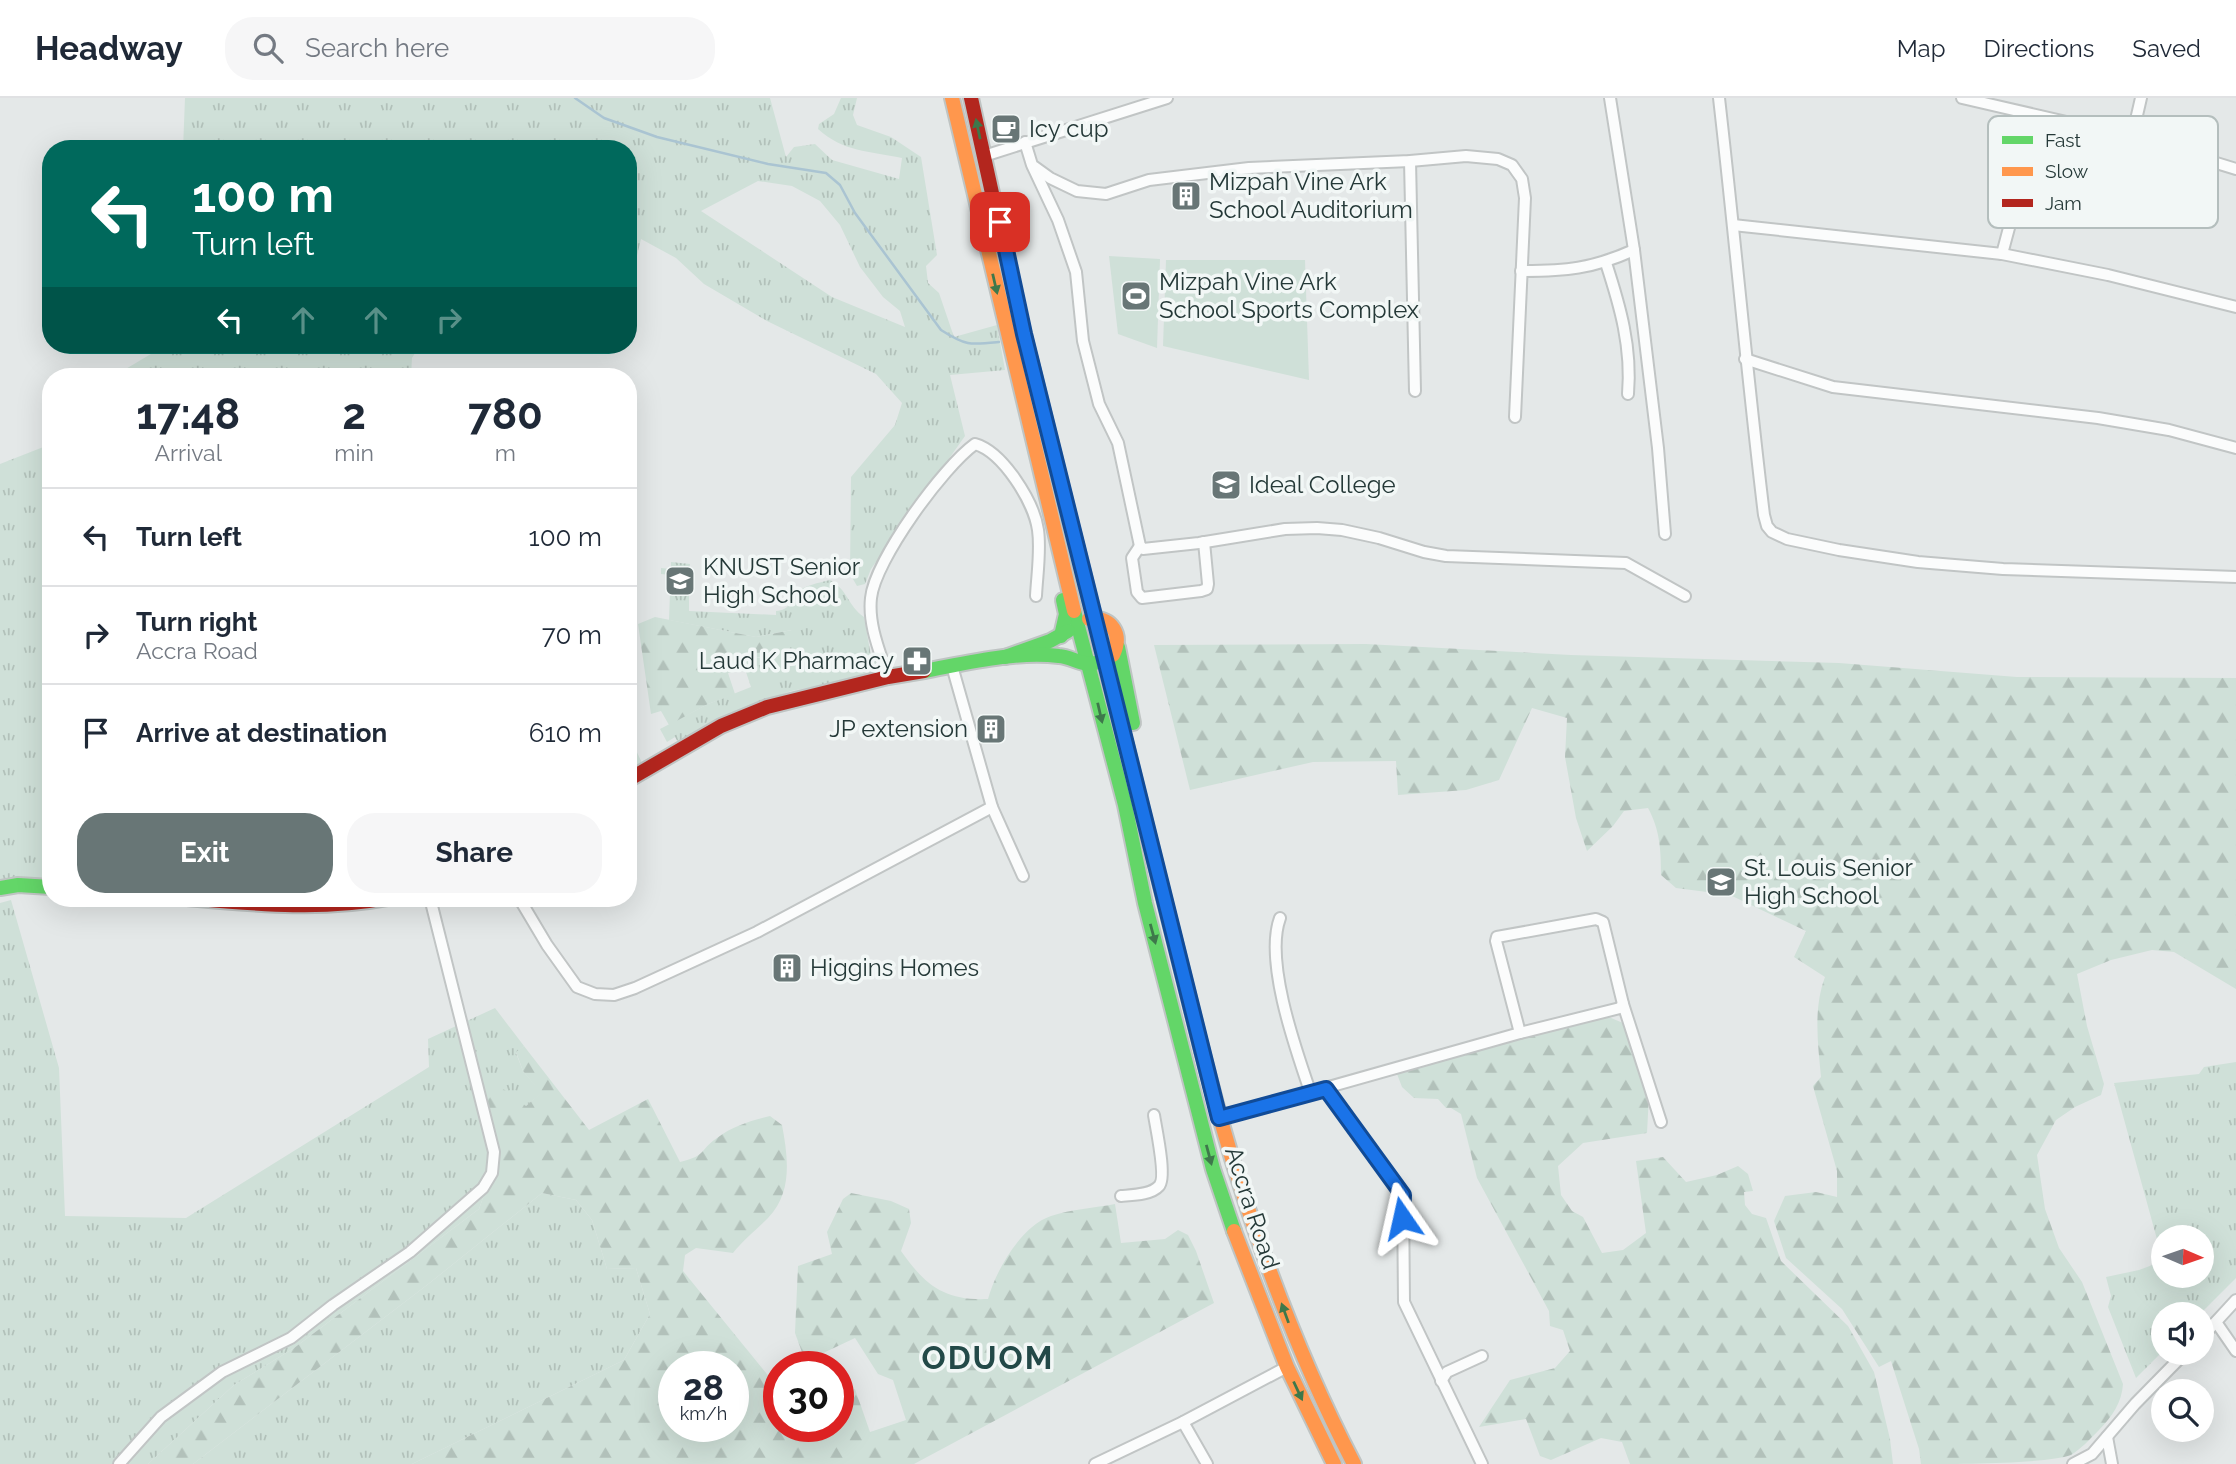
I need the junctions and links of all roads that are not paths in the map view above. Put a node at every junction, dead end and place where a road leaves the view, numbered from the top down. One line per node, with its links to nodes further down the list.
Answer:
1 (952, 98): 29 (main road, Accra Road, one-way to 29)
2 (971, 98): 12 (main road, Accra Road, one-way to 2)
3 (1167, 98): 11 (street)
4 (1610, 98): 19 (street)
5 (1719, 98): 17 (street)
6 (1962, 98): 8 (street)
7 (2141, 98): 10 (street)
8 (2004, 102): 9 (street)
9 (2039, 116)
10 (2137, 116)
11 (1025, 142): 12 (street); 15 (street)
12 (984, 156): 36 (main road, Accra Road)
13 (1410, 161): 15 (street); 22 (street); 25 (street)
14 (2218, 163): 16 (street)
15 (1032, 165): 32 (street)
16 (2236, 169)
17 (1733, 225): 20 (street); 24 (street)
18 (2009, 228): 20 (street)
19 (1634, 250): 21 (street); 30 (street)
20 (2002, 254): 23 (street)
21 (1606, 263): 22 (street); 26 (street)
22 (1521, 271): 27 (street)
23 (2236, 307)
24 (1745, 359): 28 (street); 33 (street)
25 (1415, 391)
26 (1628, 394)
27 (1515, 417)
28 (2236, 447)
29 (1051, 513): 37 (main road, Accra Road); 38 (main road)
30 (1665, 534)
31 (1204, 542): 32 (street); 32 (street); 35 (street)
32 (1140, 546)
33 (2236, 577)
34 (1036, 596): 44 (street)
35 (1685, 596)
36 (1095, 618): 37 (main road); 39 (main road); 41 (main road, Accra Road)
37 (1078, 625): 38 (main road); 42 (main road, Accra Road)
38 (1062, 636): 40 (main road)
39 (1118, 647): 41 (main road); 47 (main road)
40 (1005, 657): 42 (main road); 43 (main road)
41 (1105, 661): 42 (main road); 47 (main road, Accra Road)
42 (1087, 665): 67 (main road, Accra Road, one-way to 67)
43 (952, 666): 44 (main road); 46 (street)
44 (888, 677): 45 (main road)
45 (637, 775)
46 (992, 807): 48 (street); 52 (street)
47 (1143, 807): 59 (main road, Accra Road)
48 (1023, 876)
49 (42, 886): 50 (main road)
50 (0, 888)
51 (432, 907): 71 (street)
52 (524, 907)
53 (1280, 918): 57 (street)
54 (1623, 1004): 55 (street); 55 (street); 60 (street)
55 (1520, 1033): 56 (street)
56 (1326, 1089): 57 (street); 68 (street)
57 (1311, 1094): 59 (street)
58 (1154, 1115): 61 (street)
59 (1219, 1118): 75 (main road, Accra Road, one-way to 59)
60 (1661, 1122)
61 (1121, 1196)
62 (2236, 1300): 63 (street)
63 (2216, 1322): 64 (street)
64 (2236, 1351)
65 (1482, 1356): 68 (street)
66 (2174, 1365): 70 (street)
67 (1287, 1367): 69 (street); 74 (main road, Accra Road, one-way to 74)
68 (1441, 1381): 76 (street)
69 (1183, 1422): 72 (street); 73 (street)
70 (2107, 1437): 77 (street); 78 (street)
71 (119, 1464)
72 (1095, 1464)
73 (1208, 1464)
74 (1334, 1464)
75 (1354, 1464)
76 (1482, 1464)
77 (2073, 1464)
78 (2112, 1464)

